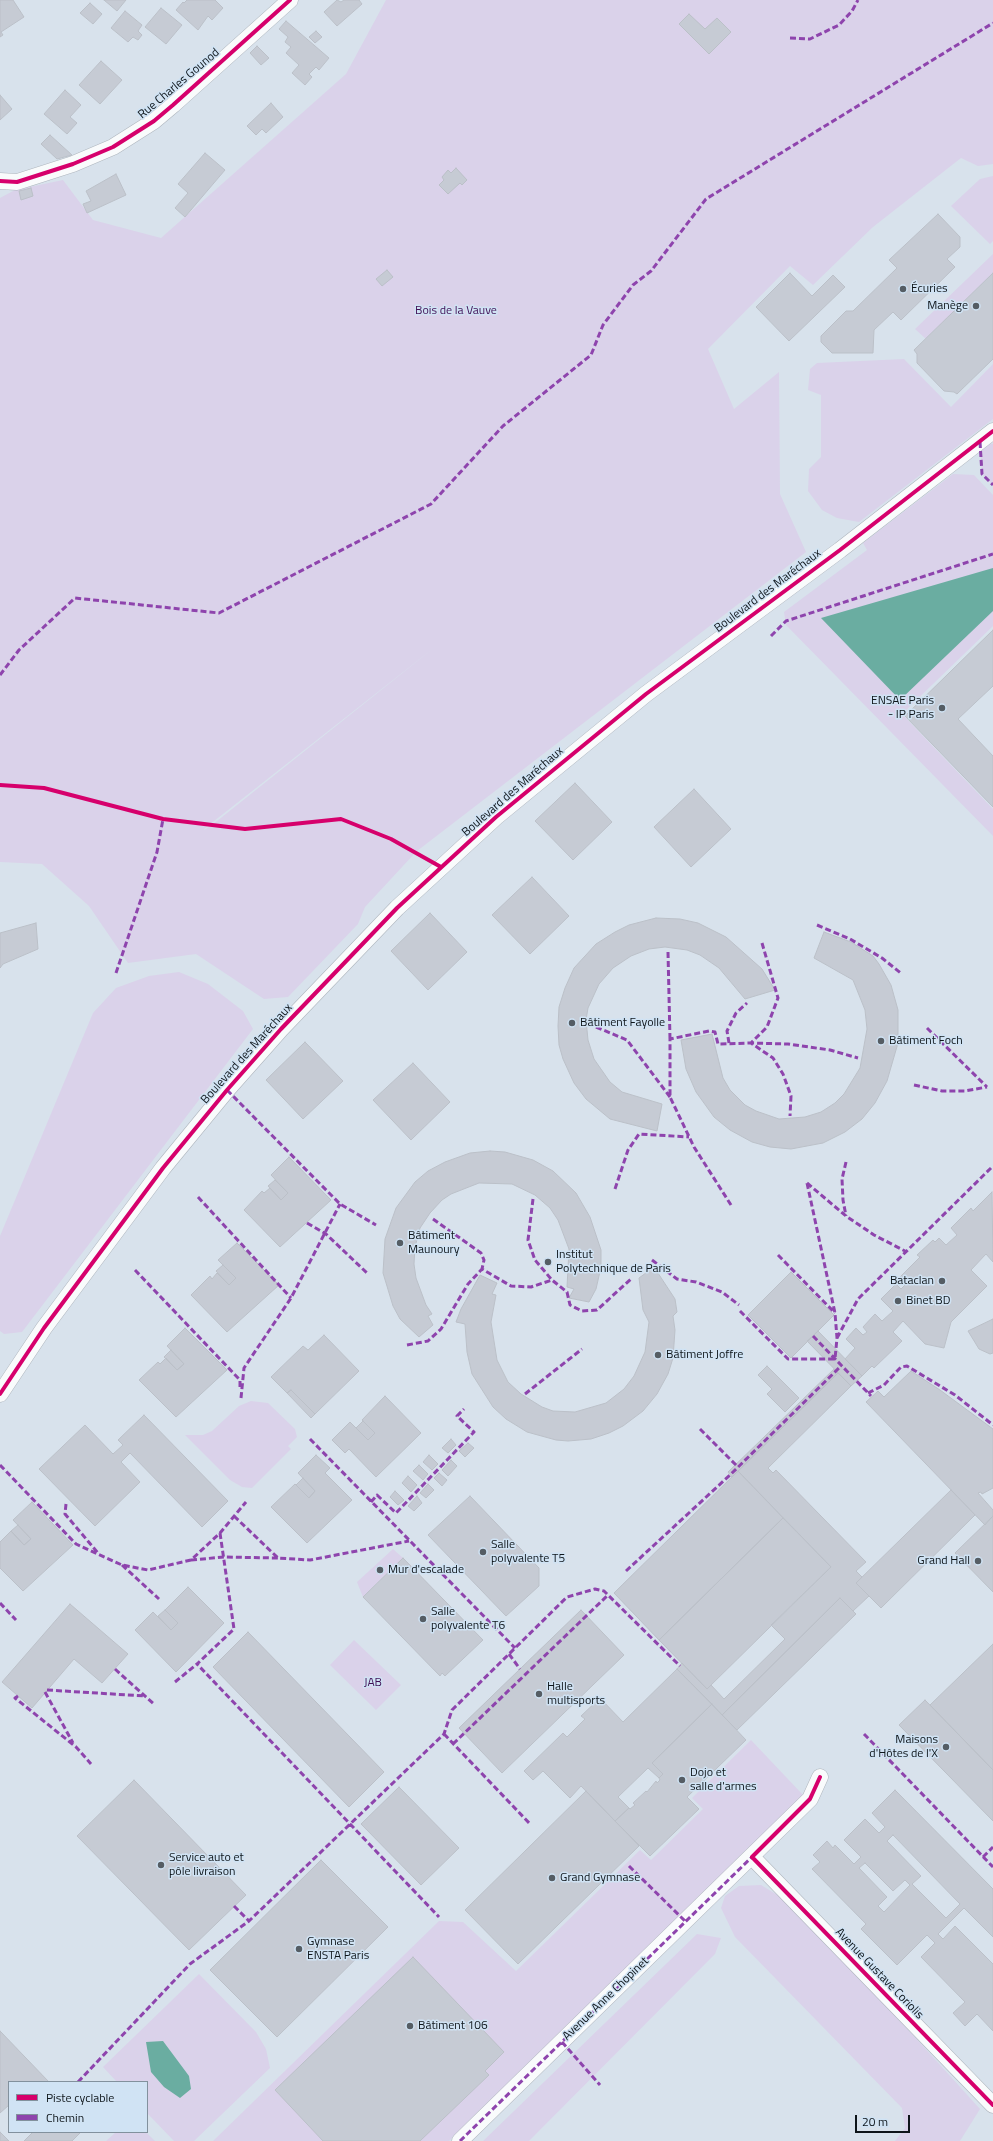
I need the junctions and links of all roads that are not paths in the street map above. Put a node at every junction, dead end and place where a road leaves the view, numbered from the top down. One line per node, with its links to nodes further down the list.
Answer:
1 (290, 0): 2 (street, Rue Charles Gounod)
2 (0, 182)
3 (993, 431): 4 (street, Boulevard des Maréchaux)
4 (0, 1394)
5 (820, 1777): 6 (street, Avenue Anne Chopinet)
6 (752, 1857): 7 (street, Avenue Gustave Coriolis); 8 (street, Avenue Anne Chopinet)
7 (993, 2105)
8 (460, 2141)

